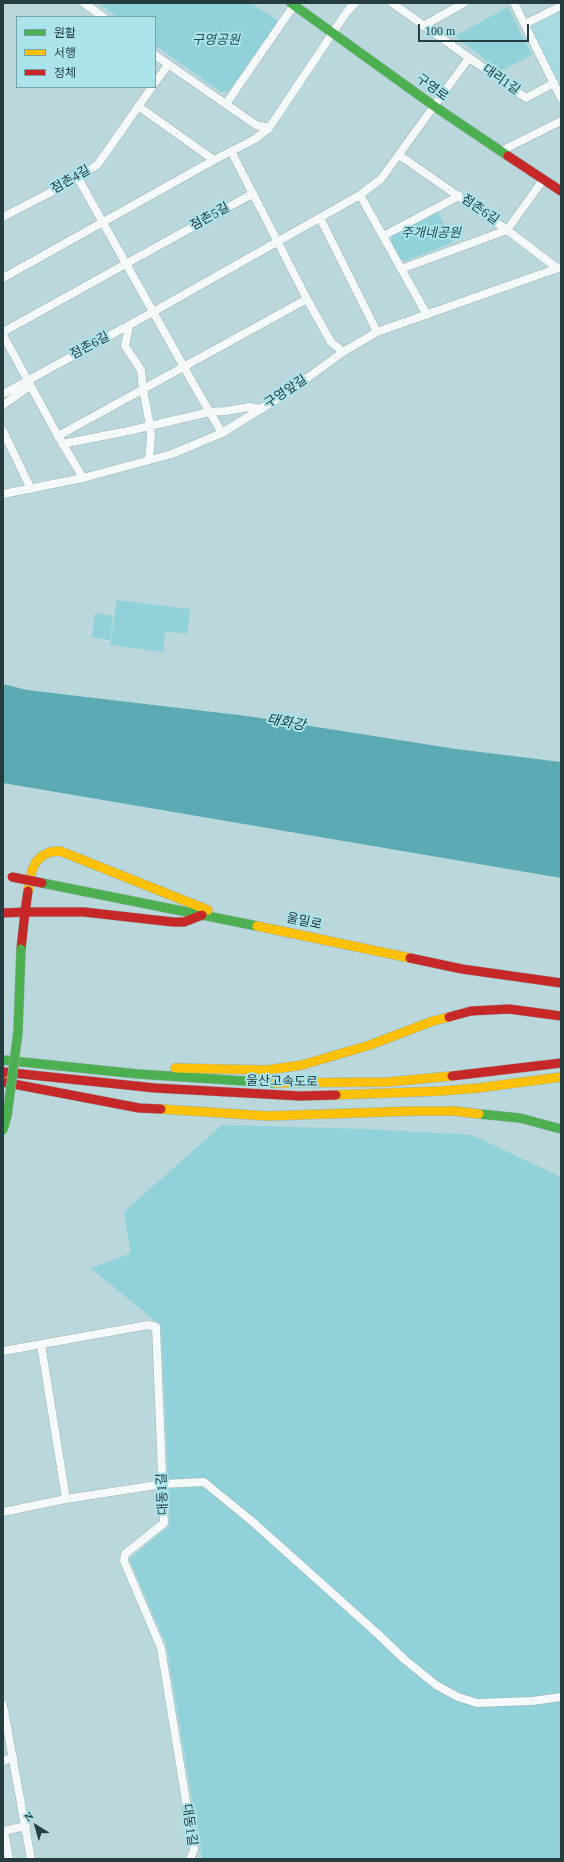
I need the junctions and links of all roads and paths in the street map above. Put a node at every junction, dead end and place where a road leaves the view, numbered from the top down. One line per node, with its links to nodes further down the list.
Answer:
1 (84, 3): 8 (street)
2 (355, 3): 11 (street)
3 (392, 3): 10 (street, 대리1길)
4 (464, 3): 10 (street)
5 (514, 3): 9 (street)
6 (292, 4): 11 (main road, 구영로); 19 (street)
7 (561, 6): 9 (street)
8 (102, 16)
9 (525, 24): 16 (street)
10 (423, 26): 13 (street, 대리1길)
11 (333, 32): 21 (main road, 구영로); 23 (street)
12 (156, 56): 14 (street)
13 (469, 58): 16 (street, 대리1길); 21 (street, 대리1길)
14 (168, 65): 15 (street); 19 (street)
15 (156, 82)
16 (554, 83): 18 (street)
17 (151, 88): 20 (street, 점촌4길)
18 (561, 98)
19 (226, 104): 23 (street)
20 (138, 106): 27 (street); 28 (street, 점촌4길)
21 (434, 106): 25 (main road, 구영로); 26 (street, 점촌6길)
22 (561, 121): 25 (street)
23 (269, 128): 24 (street)
24 (231, 151): 27 (street); 31 (street)
25 (501, 151): 29 (main road, 구영로)
26 (399, 155): 32 (street, 점촌6길); 33 (street, 점촌6길)
27 (214, 160): 36 (street)
28 (78, 178): 34 (street, 점촌4길); 36 (street)
29 (543, 180): 30 (main road, 구영로); 37 (street)
30 (561, 191)
31 (252, 194): 39 (street); 40 (street, 점촌5길)
32 (360, 195): 35 (street, 점촌6길); 38 (street)
33 (459, 196): 37 (street, 점촌6길); 38 (street)
34 (3, 217)
35 (320, 218): 39 (street, 점촌6길); 48 (street)
36 (103, 222): 40 (street); 43 (street)
37 (507, 230): 41 (street); 42 (street, 점촌6길)
38 (383, 236): 42 (street)
39 (278, 242): 44 (street); 45 (street, 점촌6길)
40 (126, 263): 45 (street); 49 (street, 점촌5길)
41 (559, 267): 46 (street, 구영앞길)
42 (401, 269): 46 (street)
43 (3, 278)
44 (307, 299): 50 (street); 51 (street)
45 (153, 312): 47 (street, 점촌6길); 51 (street)
46 (427, 315): 48 (street, 구영앞길)
47 (129, 326): 52 (street, 점촌6길); 53 (street)
48 (377, 332): 50 (street, 구영앞길)
49 (3, 334): 52 (street, 점촌5길)
50 (343, 352): 56 (street, 구영앞길)
51 (184, 366): 53 (street); 57 (street)
52 (29, 383): 54 (street, 점촌6길); 55 (street); 61 (street)
53 (142, 389): 58 (street); 61 (street)
54 (3, 394)
55 (3, 405)
56 (262, 409): 57 (street); 60 (street, 구영앞길)
57 (210, 412): 58 (street); 60 (street)
58 (150, 426): 62 (street); 63 (street)
59 (3, 431): 65 (street)
60 (222, 433): 63 (street, 구영앞길)
61 (58, 436): 62 (street)
62 (62, 444): 64 (street)
63 (149, 460): 64 (street, 구영앞길)
64 (83, 478): 65 (street, 구영앞길)
65 (31, 489): 66 (street, 구영앞길)
66 (3, 494)
67 (8, 876): 70 (main road, 울밀로, bridge)
68 (25, 912): 69 (main road); 70 (main road); 71 (main road); 80 (main road, bridge)
69 (3, 913)
70 (202, 914): 71 (main road, 울밀로)
71 (235, 921): 72 (main road, 울밀로)
72 (561, 983)
73 (561, 1016): 76 (main road)
74 (3, 1060): 76 (main road, 울산고속도로)
75 (561, 1063): 76 (main road, 울산고속도로)
76 (90, 1069)
77 (3, 1072): 78 (main road, 울산고속도로)
78 (561, 1077)
79 (3, 1082): 81 (main road)
80 (3, 1130)
81 (561, 1130)
82 (41, 1344): 83 (street, 대동1길); 84 (street, 대동1길); 85 (street)
83 (3, 1351)
84 (163, 1484): 85 (street); 87 (street); 95 (street, 대동1길)
85 (66, 1499): 86 (street)
86 (3, 1512)
87 (561, 1697)
88 (3, 1706): 89 (street)
89 (13, 1758): 90 (street); 91 (street)
90 (3, 1761)
91 (26, 1826): 92 (street); 94 (street)
92 (4, 1831): 93 (street)
93 (9, 1859)
94 (31, 1859)
95 (190, 1859)

